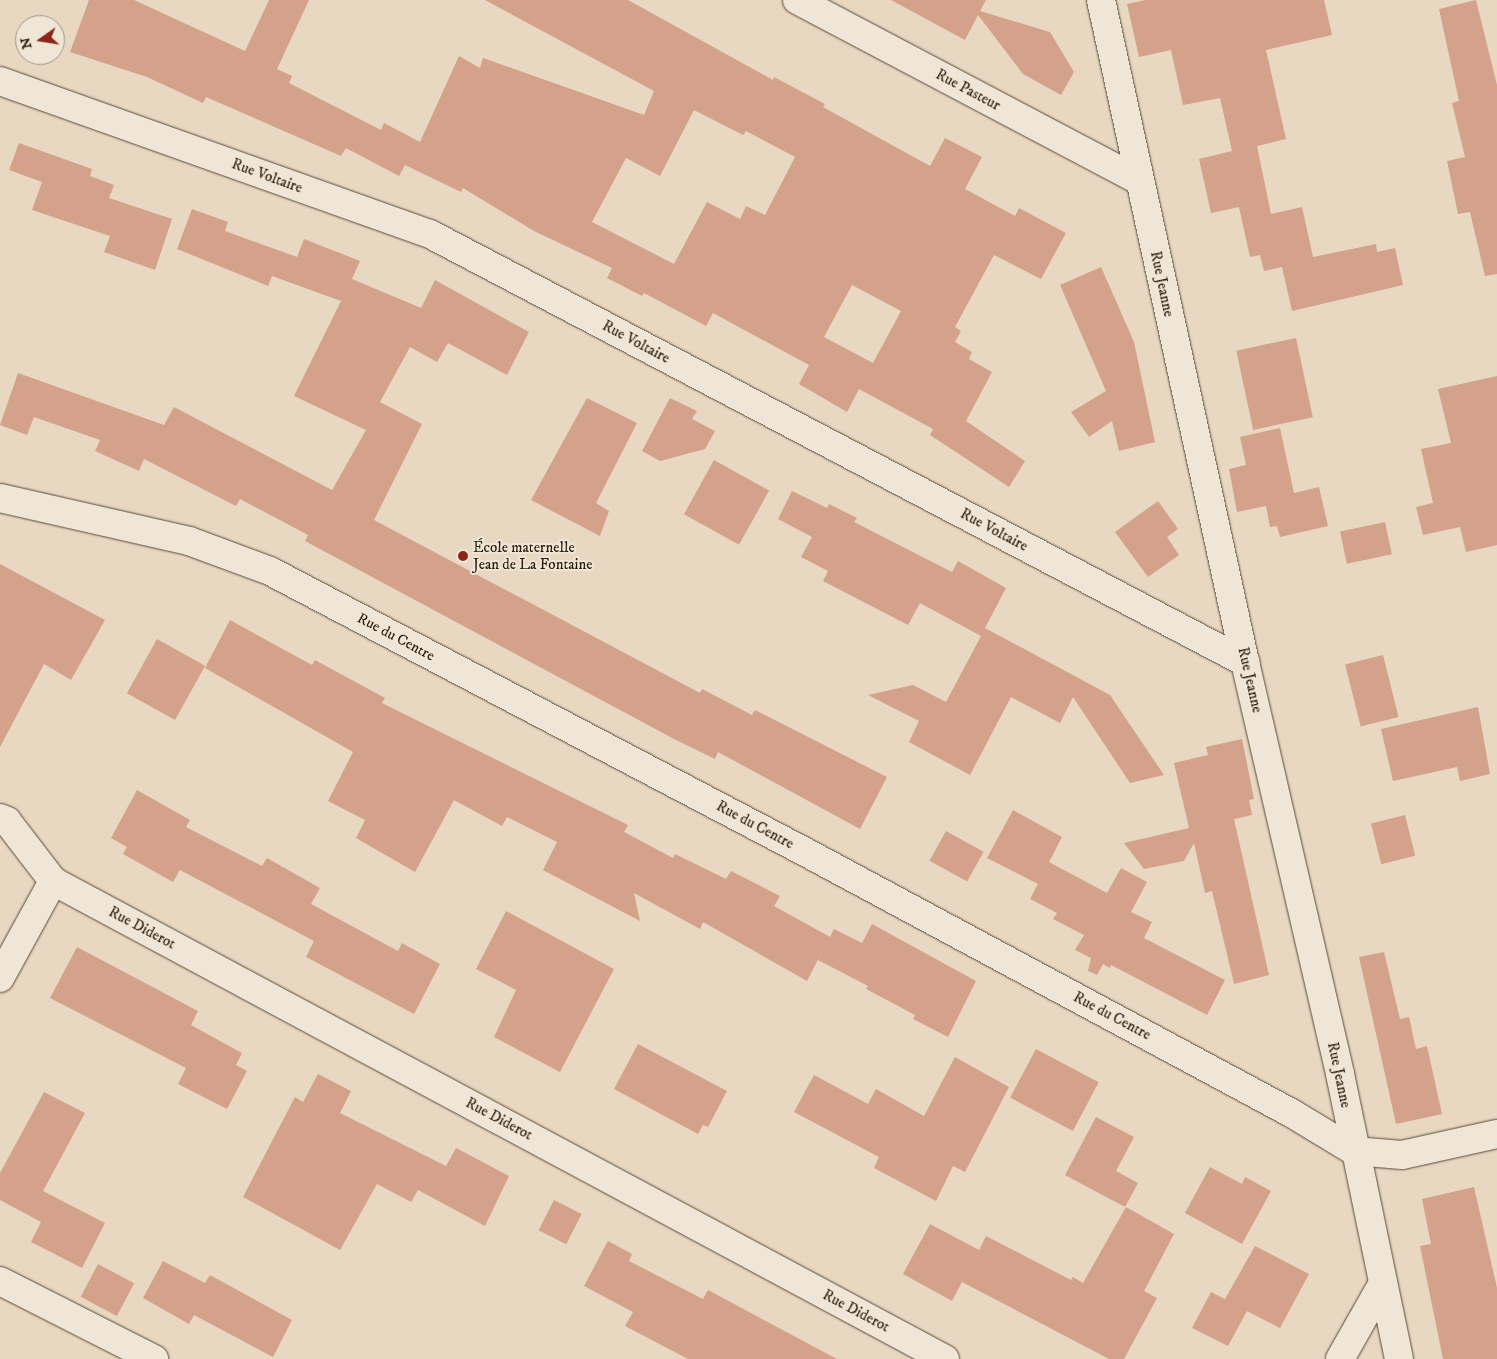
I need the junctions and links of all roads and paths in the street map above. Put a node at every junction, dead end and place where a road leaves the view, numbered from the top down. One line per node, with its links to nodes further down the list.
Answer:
1 (798, 0): 4 (street, Rue Pasteur)
2 (1102, 0): 4 (street, Rue Jeanne)
3 (0, 81): 6 (street, Rue Voltaire)
4 (1139, 180): 6 (street, Rue Jeanne)
5 (0, 498): 11 (street, Rue du Centre)
6 (1246, 662): 11 (street, Rue Jeanne)
7 (0, 818): 8 (street)
8 (53, 881): 9 (street); 15 (street, Rue Diderot)
9 (0, 978)
10 (1497, 1134): 11 (street, Rue du Centre)
11 (1354, 1151): 13 (street, Rue Jeanne)
12 (0, 1281): 14 (street)
13 (1383, 1283): 16 (street); 17 (street, Rue Jeanne)
14 (154, 1359)
15 (945, 1359)
16 (1340, 1359)
17 (1399, 1359)

